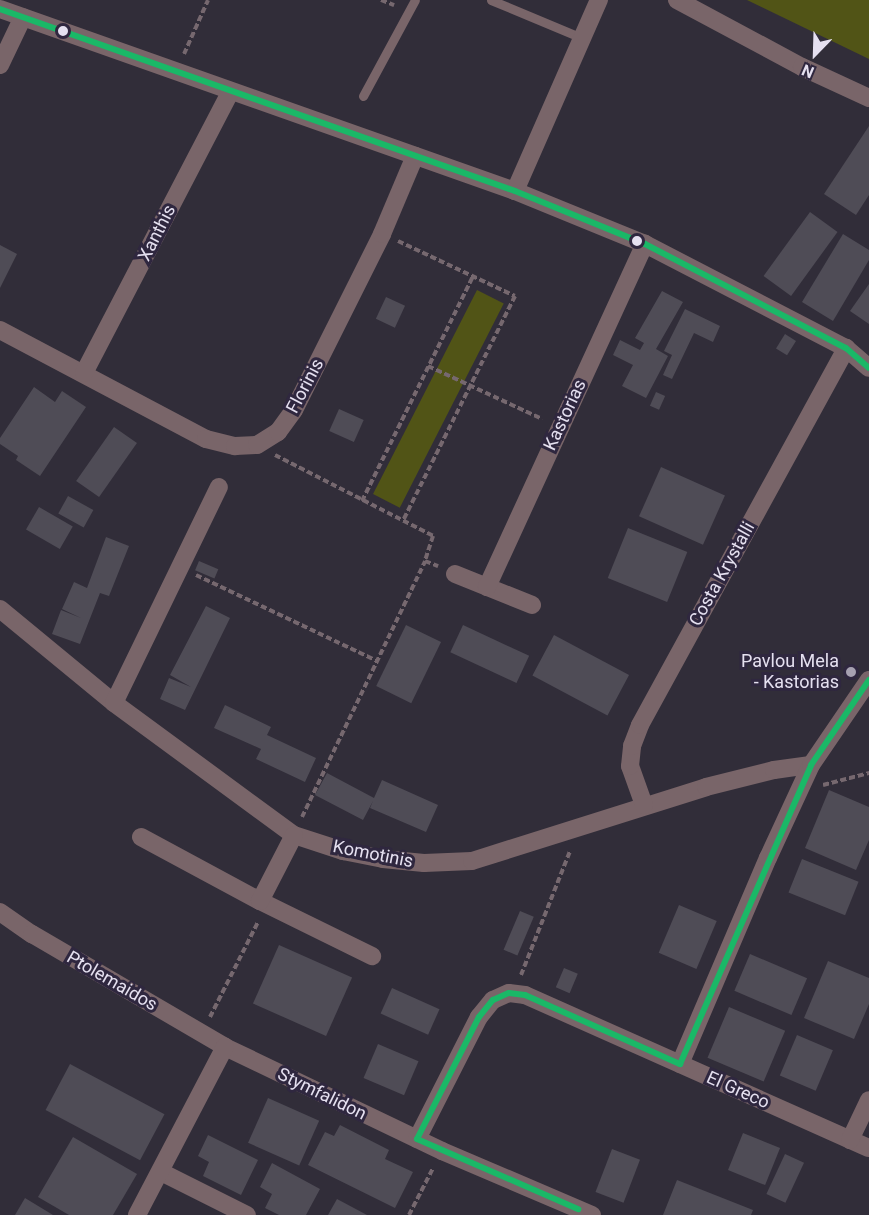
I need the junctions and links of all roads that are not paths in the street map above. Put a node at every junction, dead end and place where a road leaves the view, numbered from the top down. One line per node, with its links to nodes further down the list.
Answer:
1 (415, 0): 10 (lane)
2 (491, 0): 7 (lane)
3 (599, 0): 7 (street)
4 (677, 0): 11 (street)
5 (0, 9): 6 (street)
6 (23, 17): 8 (street); 9 (street)
7 (582, 38): 13 (street)
8 (0, 65)
9 (230, 92): 12 (street); 18 (street, Xanthis)
10 (363, 96)
11 (869, 98)
12 (415, 156): 13 (street); 18 (street, Florinis)
13 (515, 191): 14 (street)
14 (645, 244): 16 (street); 21 (street, Kastorias)
15 (0, 330): 18 (street)
16 (846, 348): 17 (street); 27 (street, Costa Krystalli)
17 (869, 368)
18 (84, 373)
19 (219, 487): 25 (street)
20 (455, 574): 21 (street)
21 (488, 587): 22 (street)
22 (532, 605)
23 (0, 609): 25 (street, Komotinis)
24 (869, 680): 26 (street)
25 (114, 702): 28 (street, Komotinis)
26 (811, 765): 27 (street, Komotinis); 34 (street)
27 (644, 805): 28 (street, Komotinis)
28 (294, 835): 30 (street)
29 (141, 837): 30 (street)
30 (263, 903): 32 (street)
31 (0, 912): 33 (street, Ptolemaidos)
32 (372, 956)
33 (225, 1047): 36 (street, Stymfalidon); 39 (street)
34 (680, 1064): 36 (street, El Greco); 37 (street, El Greco)
35 (869, 1100): 37 (street)
36 (417, 1139): 40 (street, Stymfalidon)
37 (850, 1140): 38 (street, El Greco)
38 (869, 1148)
39 (161, 1172): 41 (street); 42 (street)
40 (582, 1213)
41 (137, 1215)
42 (247, 1215)

